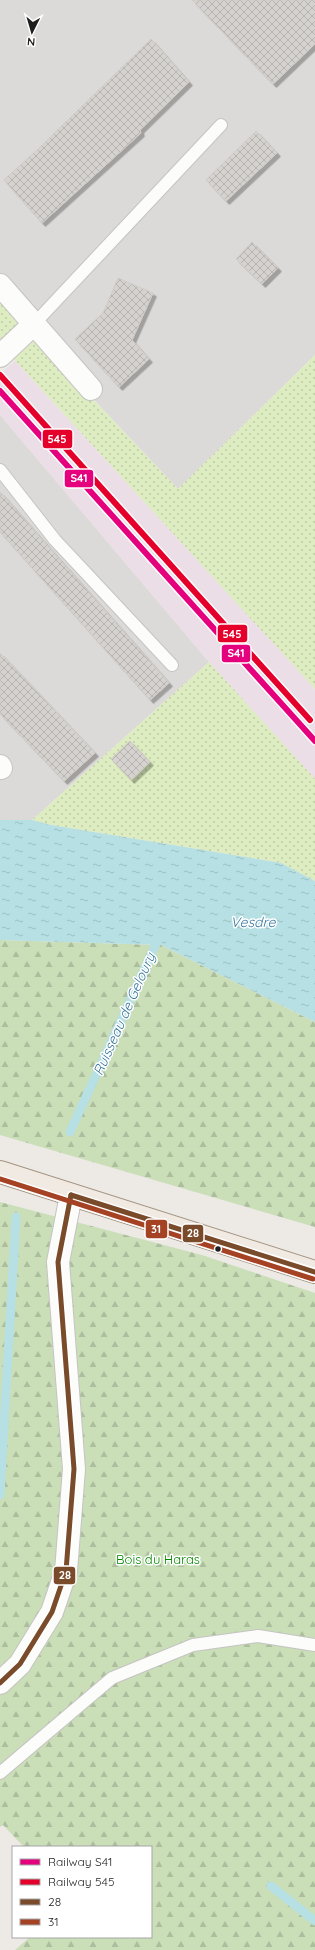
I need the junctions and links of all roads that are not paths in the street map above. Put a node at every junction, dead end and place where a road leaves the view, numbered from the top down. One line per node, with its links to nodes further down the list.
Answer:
1 (221, 125): 3 (lane)
2 (0, 285): 3 (street)
3 (34, 324): 4 (street); 5 (street)
4 (0, 356)
5 (91, 389)
6 (0, 470): 7 (lane)
7 (172, 665)
8 (0, 1172): 9 (main road)
9 (71, 1195): 10 (main road); 12 (street)
10 (315, 1272)
11 (315, 1645): 13 (lane)
12 (0, 1683)
13 (0, 1773)

